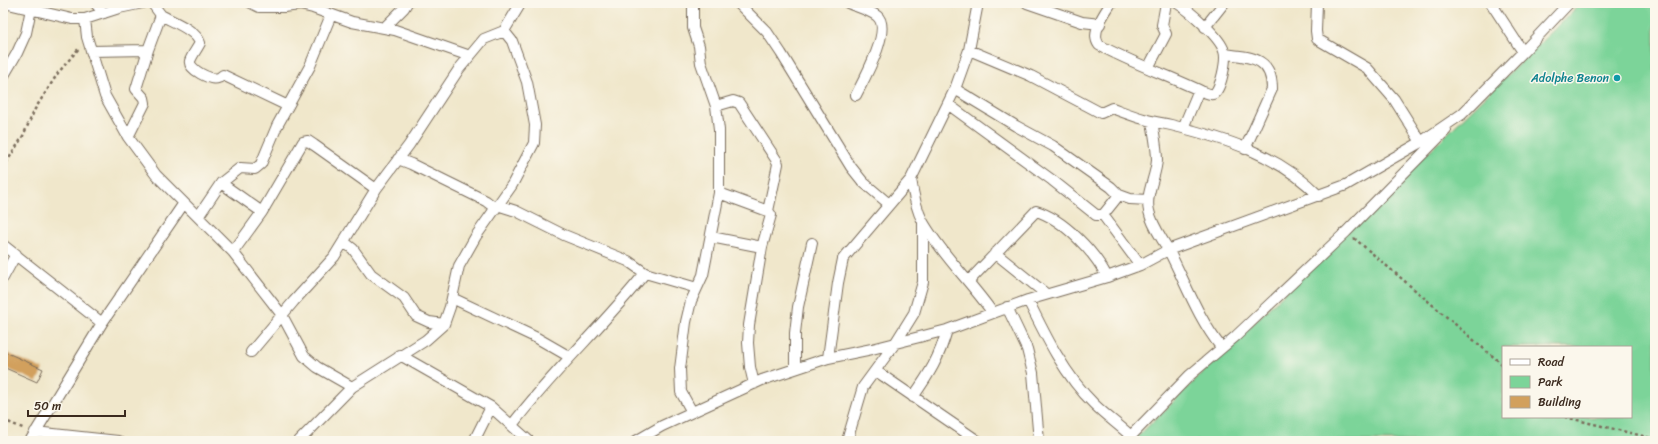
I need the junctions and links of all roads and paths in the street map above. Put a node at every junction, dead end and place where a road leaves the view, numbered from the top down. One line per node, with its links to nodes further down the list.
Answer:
1 (4, 3): 20 (street)
2 (95, 3): 21 (street)
3 (143, 3): 21 (street)
4 (152, 3): 22 (street)
5 (251, 3): 23 (street)
6 (407, 3): 27 (street)
7 (521, 3): 28 (street)
8 (693, 3): 43 (street)
9 (738, 3): 60 (street)
10 (848, 3): 40 (street)
11 (978, 3): 32 (street)
12 (1027, 3): 25 (street)
13 (1111, 3): 25 (street)
14 (1166, 3): 36 (street)
15 (1177, 3): 26 (street)
16 (1224, 3): 26 (street)
17 (1317, 3): 48 (street)
18 (1491, 3): 33 (street)
19 (1569, 3): 33 (street)
20 (31, 9): 24 (street); 37 (street)
21 (104, 13): 24 (street)
22 (161, 15): 31 (street); 42 (street)
23 (331, 15): 27 (street); 42 (street)
24 (85, 19): 29 (street)
25 (1100, 24): 36 (street)
26 (1206, 27): 34 (street)
27 (384, 28): 35 (street)
28 (504, 30): 35 (street); 61 (street)
29 (87, 37): 30 (street); 51 (path)
30 (91, 50): 31 (street); 47 (street)
31 (148, 50): 47 (street)
32 (969, 50): 38 (street); 45 (street)
33 (1523, 52): 44 (street)
34 (1225, 54): 39 (street); 49 (street)
35 (470, 56): 50 (street)
36 (1148, 68): 39 (street)
37 (3, 77)
38 (955, 89): 41 (street); 56 (street)
39 (1201, 91): 46 (street)
40 (856, 95)
41 (949, 105): 52 (street); 64 (street)
42 (288, 106): 53 (street)
43 (716, 106): 55 (street); 62 (street)
44 (1462, 114): 48 (street); 67 (street)
45 (1152, 121): 46 (street); 58 (street)
46 (1183, 128): 49 (street)
47 (128, 137): 59 (street)
48 (1421, 142): 57 (street)
49 (1245, 148): 57 (street)
50 (398, 159): 54 (street); 61 (street)
51 (3, 168)
52 (911, 179): 60 (street); 66 (street)
53 (221, 183): 63 (street); 65 (street)
54 (376, 189): 63 (street); 69 (street)
55 (719, 193): 62 (street); 68 (street)
56 (1119, 195): 58 (street); 64 (street)
57 (1318, 196): 73 (street)
58 (1148, 200): 73 (street)
59 (184, 203): 65 (street); 89 (street)
60 (889, 204): 97 (street)
61 (496, 207): 78 (street); 84 (street)
62 (768, 211): 72 (street)
63 (262, 212): 74 (street)
64 (1103, 215): 77 (street)
65 (198, 217): 74 (street)
66 (923, 222): 81 (street); 92 (street)
67 (1346, 232): 93 (street); 98 (path)
68 (711, 237): 72 (street); 82 (street)
69 (344, 242): 88 (street); 90 (street)
70 (812, 243): 99 (street)
71 (3, 245): 76 (street)
72 (762, 247): 101 (street)
73 (1168, 250): 77 (street); 93 (street)
74 (233, 252): 88 (street)
75 (995, 253): 79 (street); 81 (street); 83 (street)
76 (16, 254): 80 (street); 89 (street)
77 (1140, 265): 79 (street)
78 (645, 273): 82 (street); 96 (street)
79 (1106, 277): 83 (street)
80 (3, 278)
81 (969, 281): 87 (street)
82 (697, 288): 105 (street)
83 (1046, 294): 85 (street)
84 (452, 298): 90 (street); 96 (street)
85 (1028, 300): 86 (street); 111 (street)
86 (1006, 307): 87 (street); 119 (street)
87 (992, 312): 91 (street)
88 (282, 315): 94 (street); 102 (street)
89 (102, 322): 109 (street)
90 (444, 324): 95 (street)
91 (947, 330): 92 (street); 103 (street)
92 (896, 342): 97 (street); 100 (street)
93 (1221, 347): 111 (street)
94 (251, 352)
95 (400, 355): 102 (street); 104 (street)
96 (570, 357): 108 (street)
97 (828, 358): 99 (street)
98 (1502, 364)
99 (795, 368): 101 (street)
100 (876, 372): 103 (street); 117 (street)
101 (754, 384): 105 (street)
102 (352, 387): 113 (street)
103 (913, 397): 118 (street)
104 (491, 407): 108 (street); 114 (street)
105 (692, 412): 116 (street)
106 (1569, 418): 110 (path)
107 (3, 420): 109 (path)
108 (512, 425): 115 (street)
109 (33, 437): 112 (street)
110 (1655, 438)
111 (1129, 439)
112 (118, 441)
113 (299, 441)
114 (474, 441)
115 (529, 441)
116 (636, 441)
117 (847, 441)
118 (978, 441)
119 (1039, 441)

